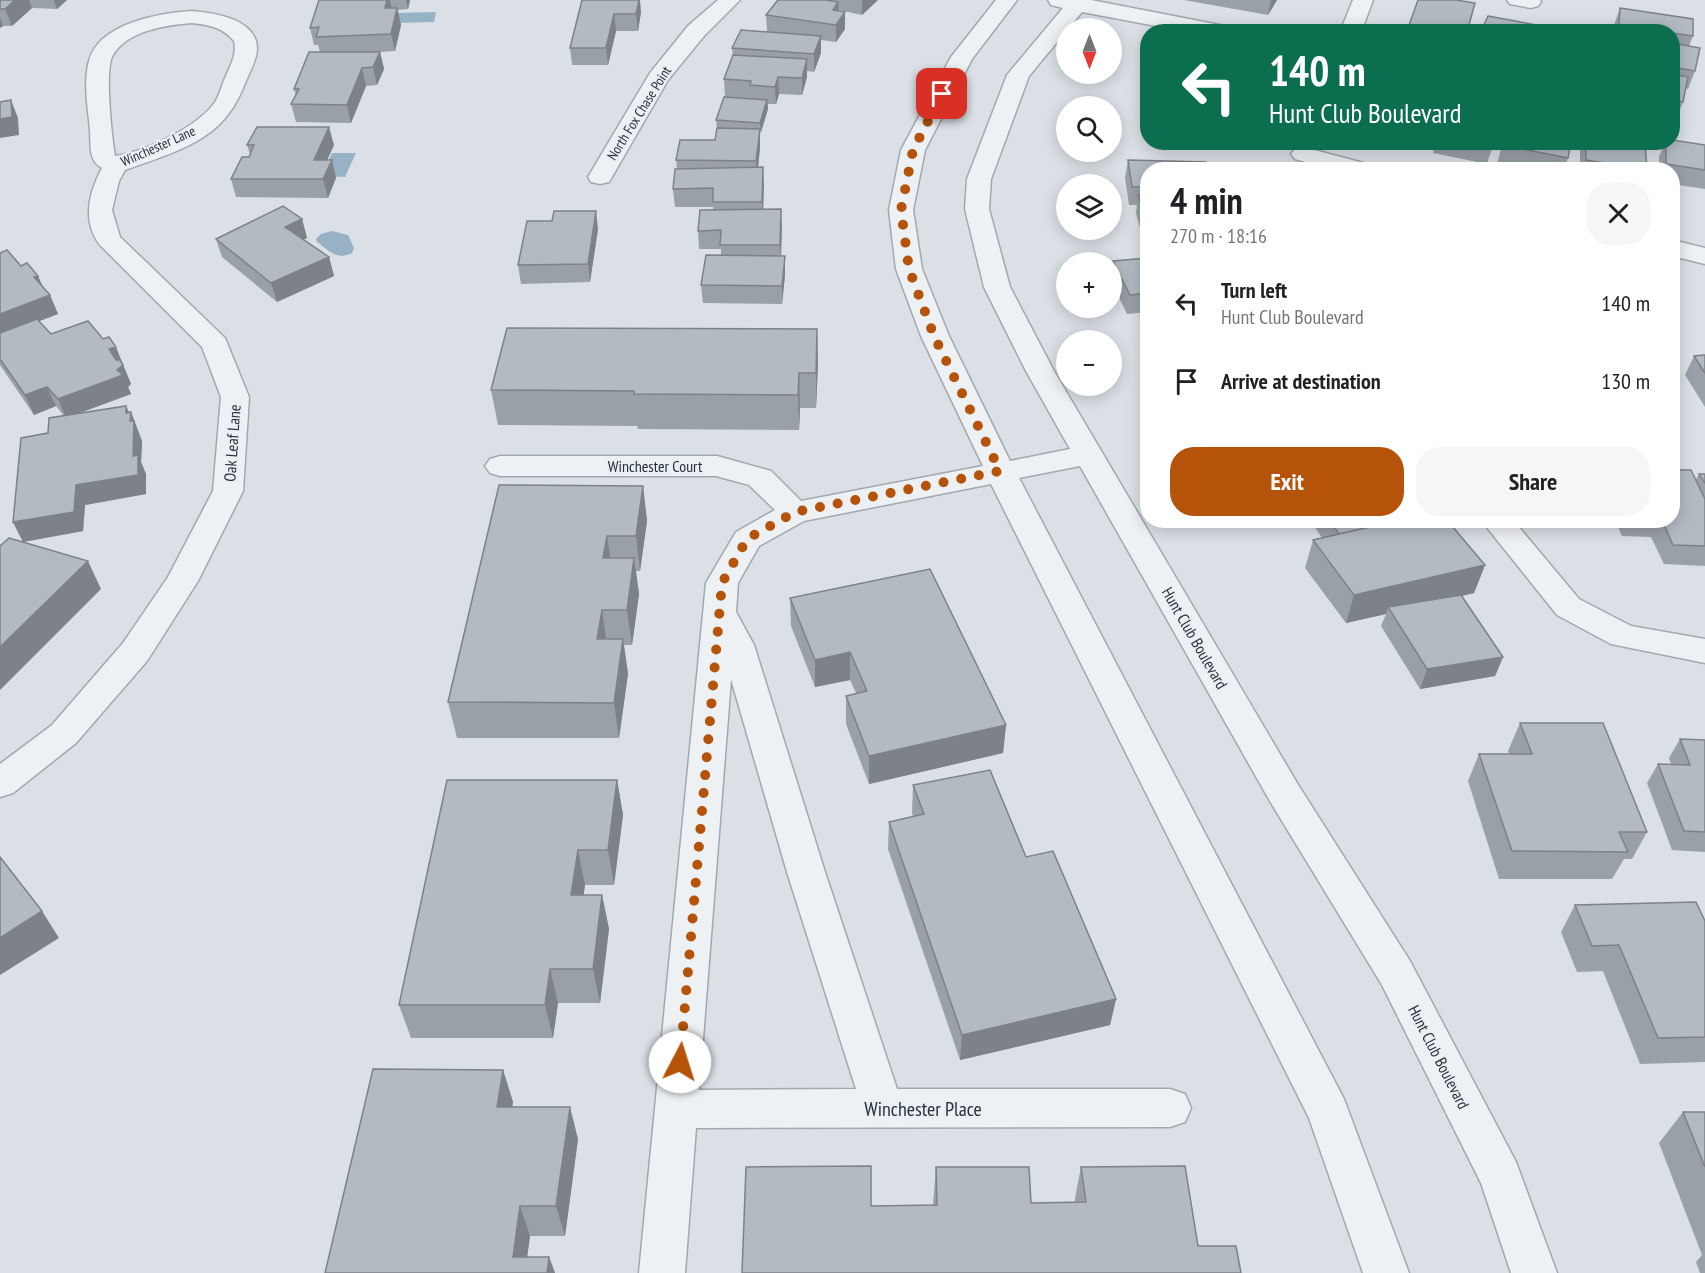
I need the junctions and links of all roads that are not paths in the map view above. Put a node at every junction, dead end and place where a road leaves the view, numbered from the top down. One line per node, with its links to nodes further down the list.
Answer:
1 (730, 0): 10 (street, North Fox Chase Point)
2 (1007, 0): 15 (street)
3 (1363, 0): 6 (street)
4 (1070, 2): 5 (street); 13 (street, Hunt Club Boulevard)
5 (1183, 24)
6 (1353, 24)
7 (1302, 155): 8 (street)
8 (1330, 162)
9 (115, 165): 9 (street, Winchester Lane); 20 (street, Oak Leaf Lane)
10 (600, 177)
11 (1680, 250): 12 (street)
12 (1705, 256)
13 (1089, 455): 15 (street); 26 (street, Hunt Club Boulevard)
14 (500, 466): 16 (street, Winchester Court)
15 (1000, 471): 16 (street); 25 (street)
16 (795, 512): 18 (street)
17 (1503, 528): 19 (street)
18 (720, 613): 22 (street); 23 (street)
19 (1705, 651)
20 (0, 783)
21 (1170, 1108): 23 (street, Winchester Place)
22 (676, 1109): 23 (street, Winchester Place); 24 (street)
23 (884, 1109)
24 (662, 1273)
25 (1386, 1273)
26 (1534, 1273)

